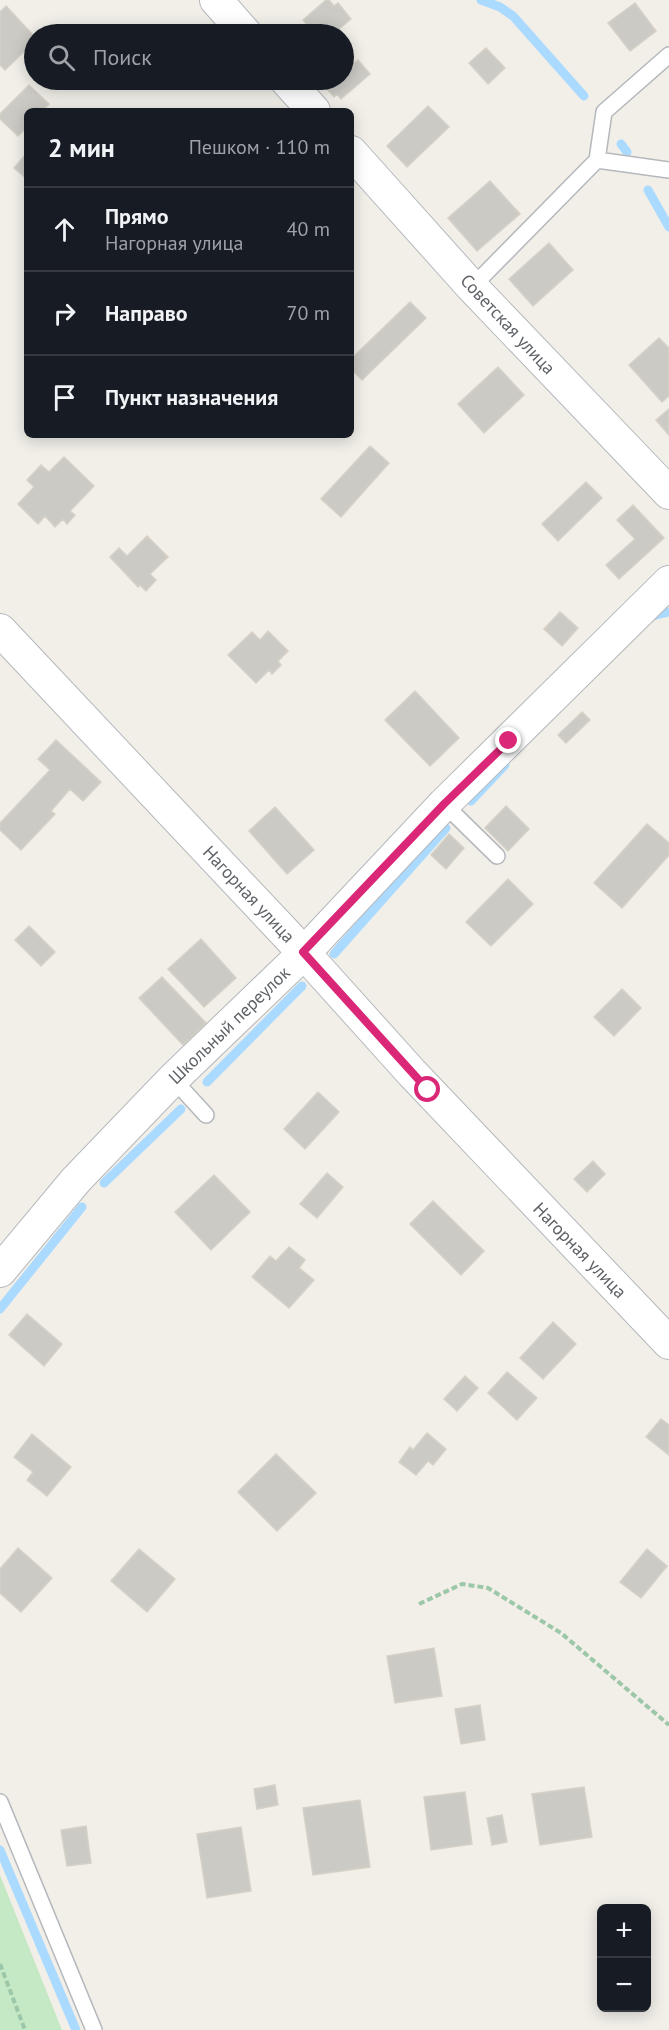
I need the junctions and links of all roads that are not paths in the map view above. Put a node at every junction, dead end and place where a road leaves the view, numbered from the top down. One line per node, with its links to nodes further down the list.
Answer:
1 (221, 2): 2 (street)
2 (238, 24)
3 (669, 55): 7 (lane)
4 (295, 90): 5 (street)
5 (311, 108)
6 (354, 155): 9 (street, Советская улица)
7 (597, 160): 8 (lane); 9 (lane)
8 (669, 170)
9 (472, 287): 10 (street, Советская улица)
10 (669, 494)
11 (669, 582): 13 (street, Школьный переулок)
12 (0, 630): 15 (street, Нагорная улица)
13 (444, 804): 14 (lane); 15 (street, Школьный переулок)
14 (497, 856)
15 (303, 952): 16 (street, Школьный переулок); 19 (street, Нагорная улица)
16 (173, 1079): 17 (lane); 18 (street, Школьный переулок)
17 (206, 1114)
18 (0, 1271)
19 (669, 1343)
20 (0, 1802): 21 (lane)
21 (94, 2030)

